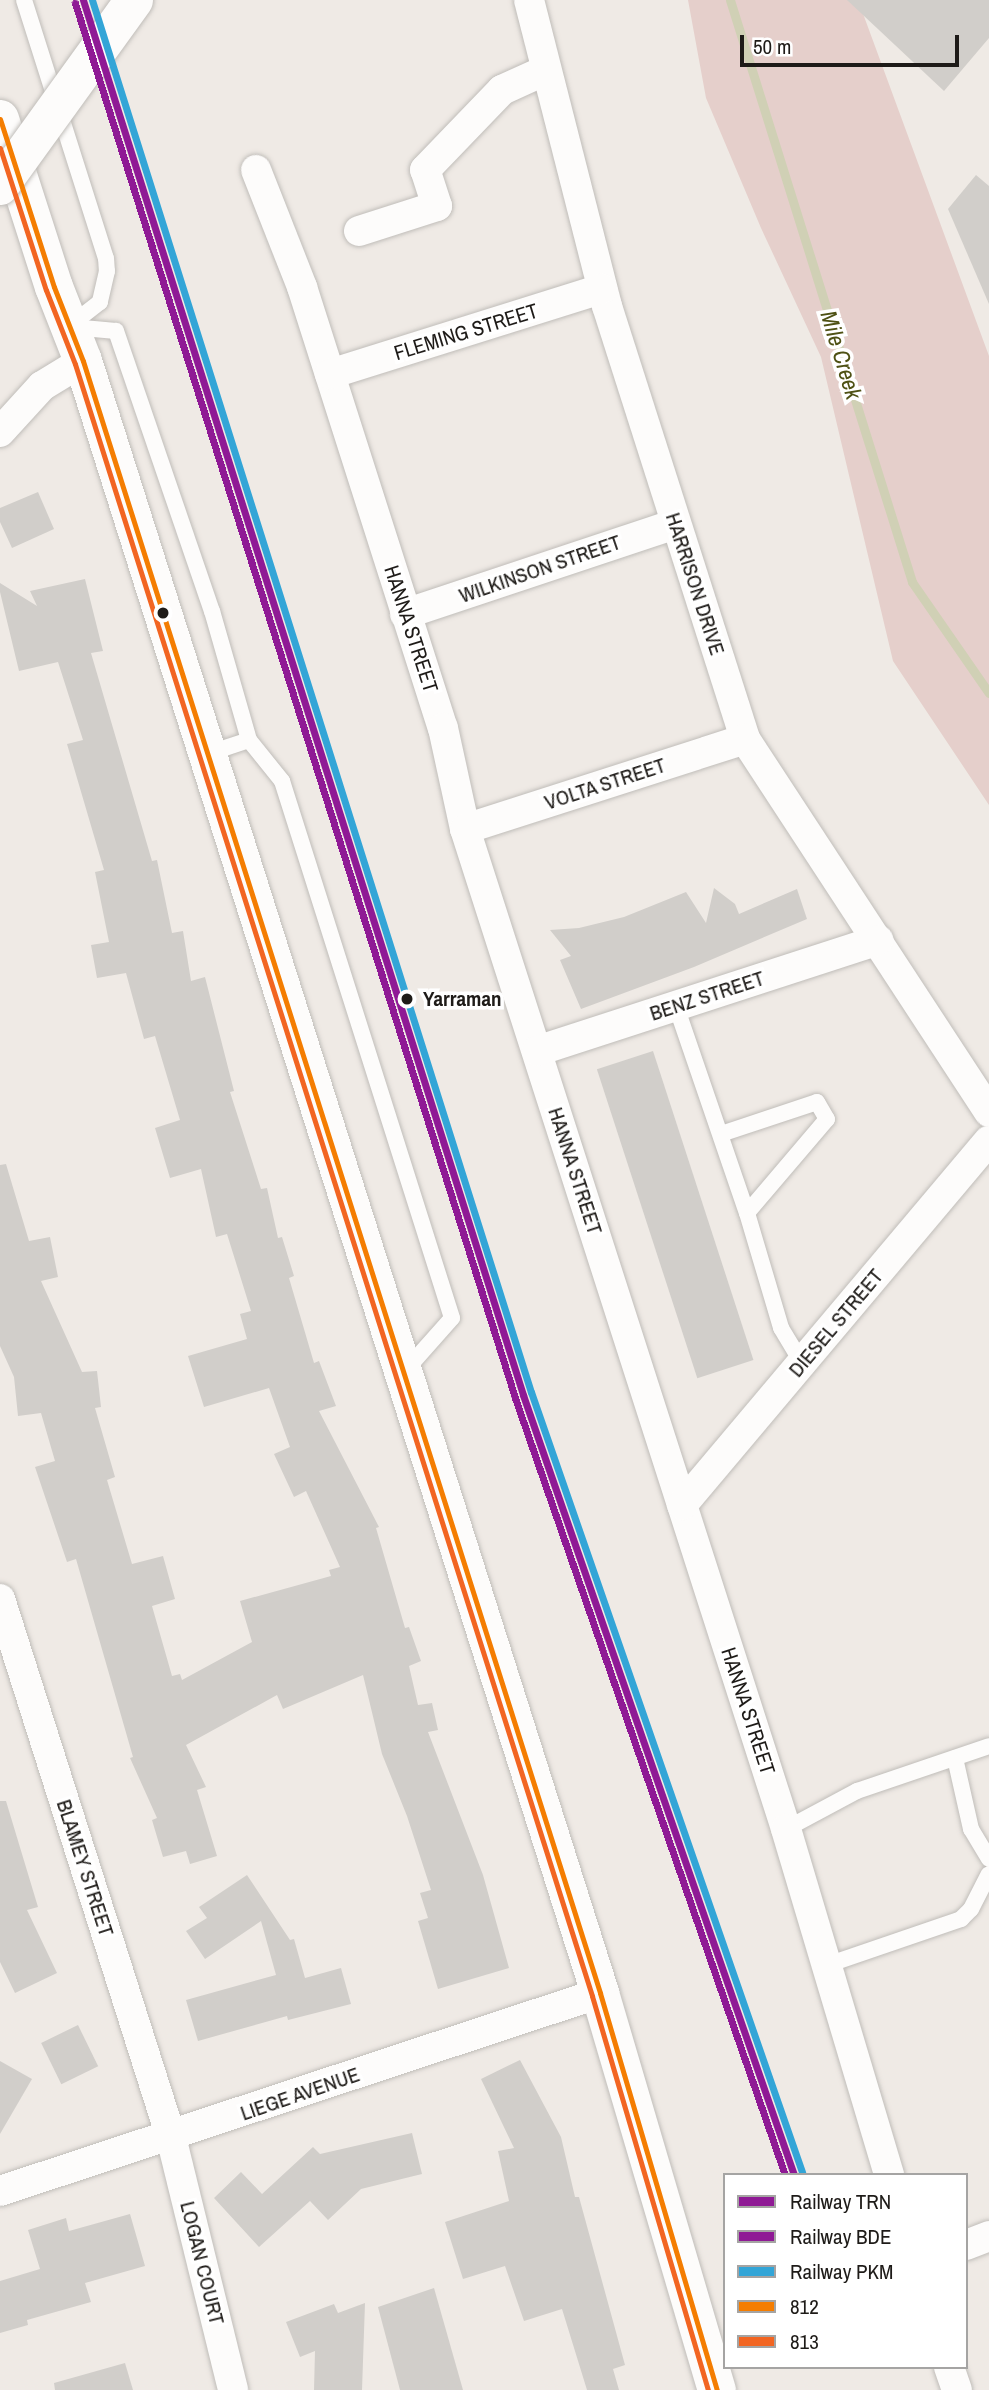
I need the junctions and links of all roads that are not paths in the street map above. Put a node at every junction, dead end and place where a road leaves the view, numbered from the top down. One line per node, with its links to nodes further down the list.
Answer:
1 (24, 0): 10 (lane)
2 (134, 0): 7 (main road, bridge)
3 (529, 0): 4 (street, HARRISON DRIVE)
4 (546, 70): 8 (street); 9 (street, HARRISON DRIVE)
5 (0, 119): 10 (main road)
6 (256, 170): 11 (street, HANNA STREET)
7 (0, 186)
8 (359, 231)
9 (602, 289): 11 (street, FLEMING STREET); 13 (street, HARRISON DRIVE)
10 (76, 344): 12 (street); 16 (lane); 17 (main road)
11 (330, 374): 14 (street, HANNA STREET)
12 (0, 432)
13 (675, 524): 14 (street, WILKINSON STREET); 15 (street, HARRISON DRIVE)
14 (405, 614): 18 (street, HANNA STREET)
15 (745, 739): 18 (street, VOLTA STREET); 19 (street, HARRISON DRIVE)
16 (249, 740): 17 (lane); 27 (lane)
17 (207, 754): 27 (main road)
18 (465, 829): 21 (street, HANNA STREET)
19 (878, 940): 20 (street, BENZ STREET); 22 (street, HARRISON DRIVE)
20 (676, 1006): 21 (street, BENZ STREET); 23 (lane)
21 (537, 1051): 28 (street, HANNA STREET)
22 (989, 1112)
23 (721, 1134): 25 (lane); 25 (lane)
24 (989, 1141): 26 (street, DIESEL STREET)
25 (747, 1213): 26 (lane)
26 (802, 1363): 28 (street, DIESEL STREET)
27 (403, 1373): 36 (main road)
28 (682, 1505): 32 (street, HANNA STREET)
29 (0, 1599): 37 (street, BLAMEY STREET)
30 (989, 1746): 31 (lane)
31 (955, 1758): 32 (lane); 33 (lane)
32 (786, 1829): 35 (street, HANNA STREET)
33 (989, 1859)
34 (989, 1874): 35 (lane)
35 (827, 1965): 38 (street, HANNA STREET)
36 (600, 1993): 37 (street, LIEGE AVENUE); 44 (main road)
37 (171, 2137): 39 (street, LIEGE AVENUE); 43 (street, LOGAN COURT)
38 (888, 2173)
39 (0, 2191)
40 (989, 2236): 41 (street)
41 (968, 2244)
42 (950, 2369): 45 (street)
43 (233, 2390)
44 (718, 2390)
45 (957, 2390)

